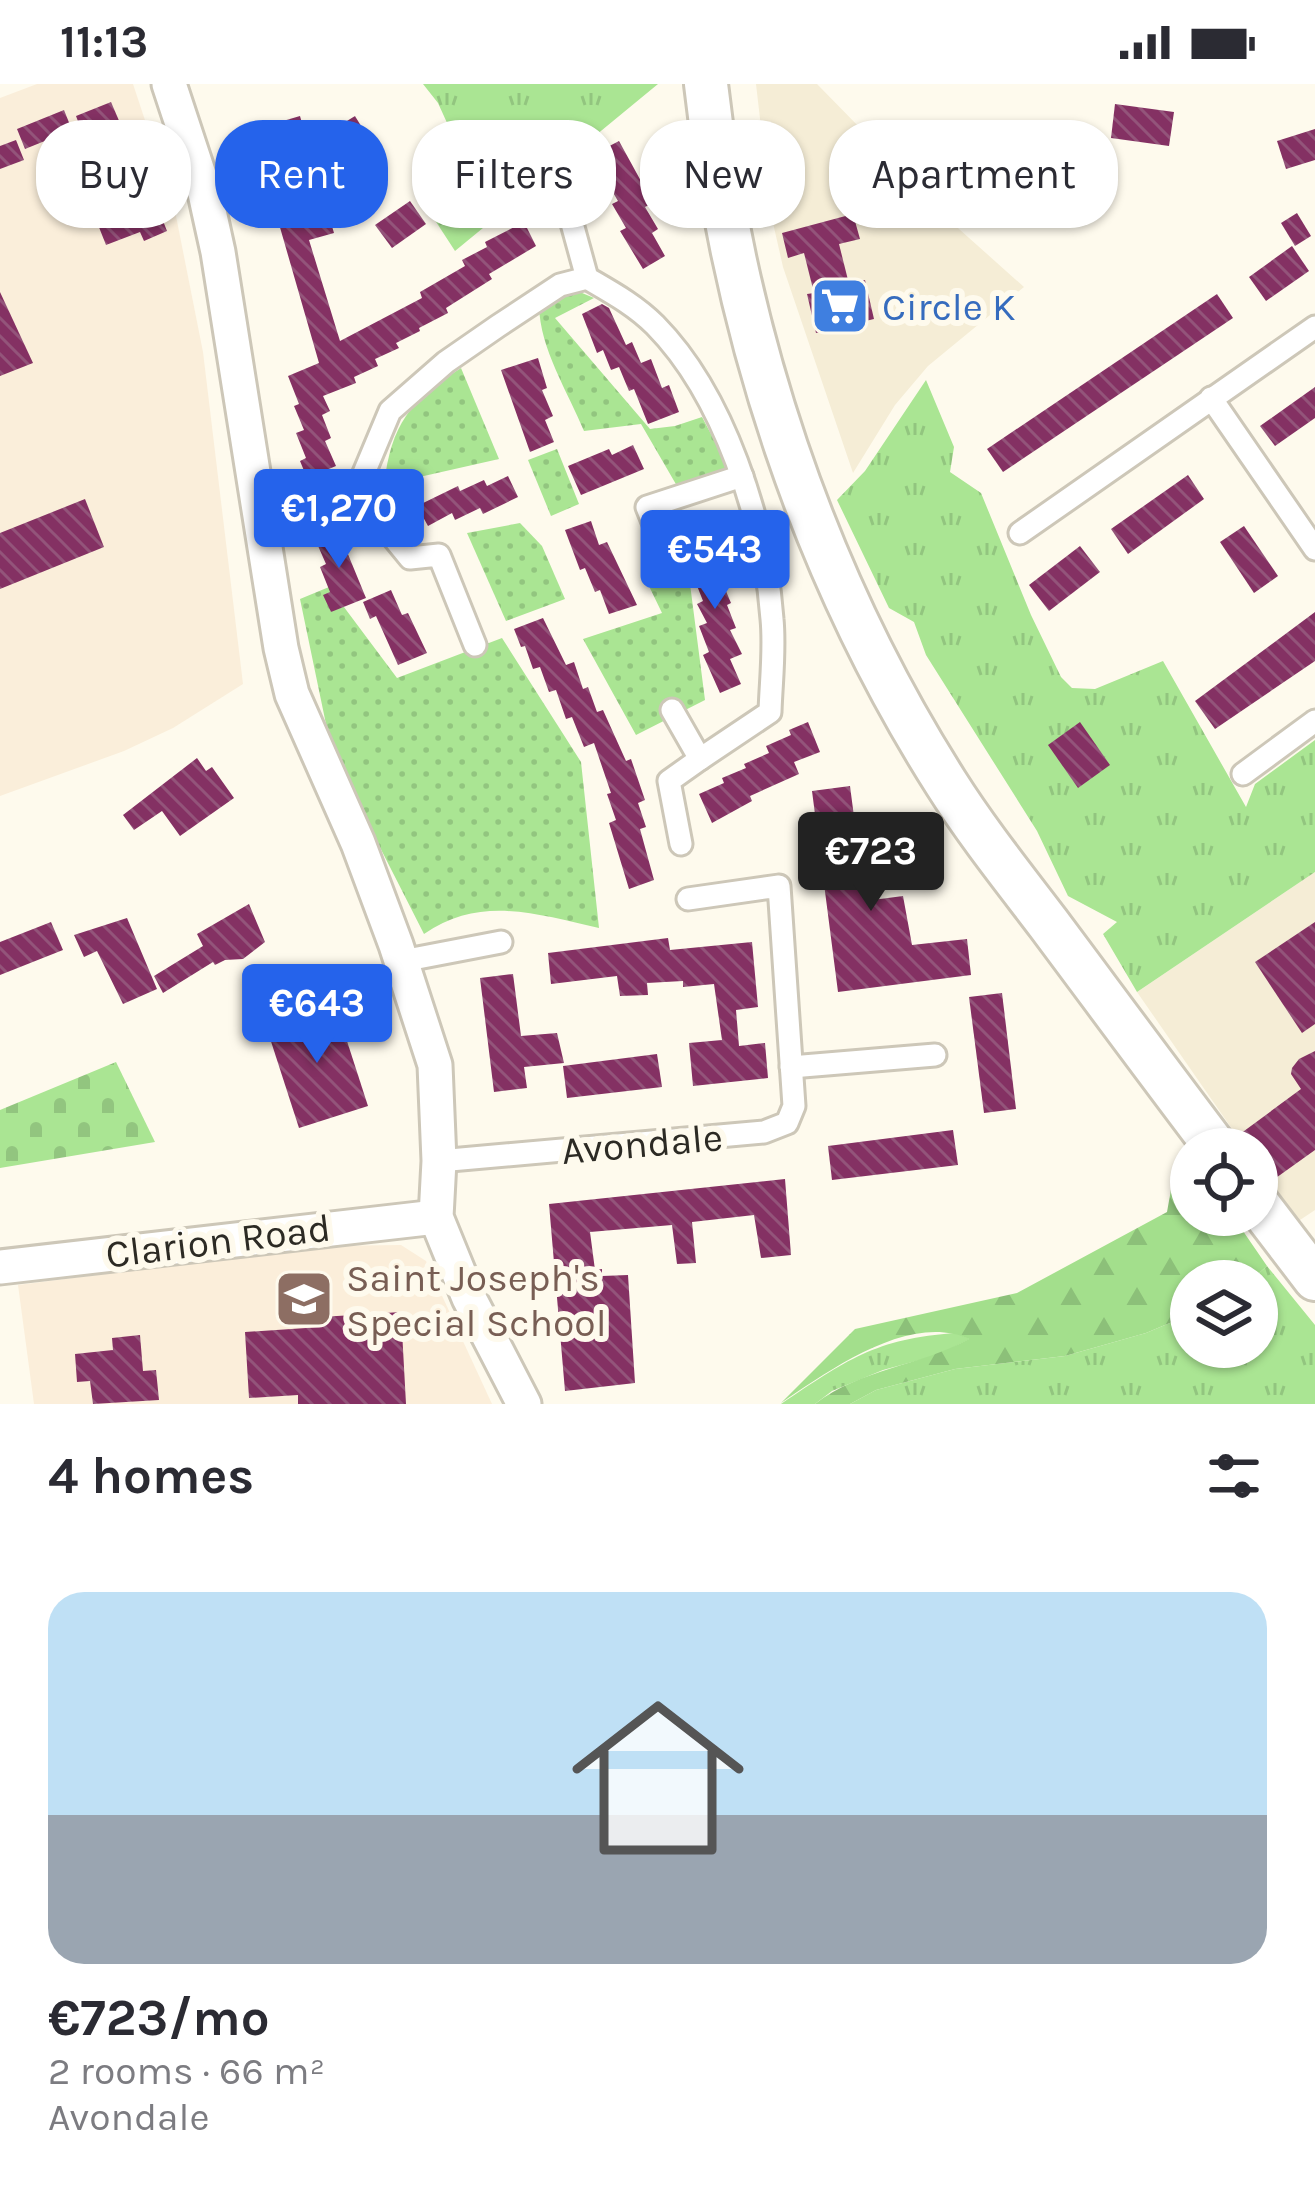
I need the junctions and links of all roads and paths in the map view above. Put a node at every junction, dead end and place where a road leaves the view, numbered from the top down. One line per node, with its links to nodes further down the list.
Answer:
1 (169, 84): 9 (street)
2 (706, 84): 24 (highway)
3 (573, 228): 4 (street)
4 (586, 278): 7 (street); 8 (street)
5 (1315, 327): 6 (street)
6 (1211, 398): 10 (street); 12 (street)
7 (742, 476): 11 (street); 16 (street)
8 (356, 492): 9 (street); 13 (street)
9 (261, 516): 21 (street)
10 (1020, 533)
11 (662, 544)
12 (1315, 549)
13 (475, 645)
14 (672, 710): 16 (street)
15 (1315, 721): 17 (street)
16 (700, 759): 18 (street)
17 (1243, 774)
18 (681, 844)
19 (688, 899): 23 (street, Avondale)
20 (501, 942): 21 (street)
21 (402, 961): 25 (street)
22 (935, 1055): 23 (street)
23 (791, 1067): 25 (street, Avondale)
24 (1200, 1128)
25 (439, 1161): 26 (street)
26 (436, 1216): 28 (street, Clarion Road); 30 (street)
27 (1278, 1231): 29 (highway)
28 (0, 1267)
29 (1315, 1279)
30 (524, 1404)

